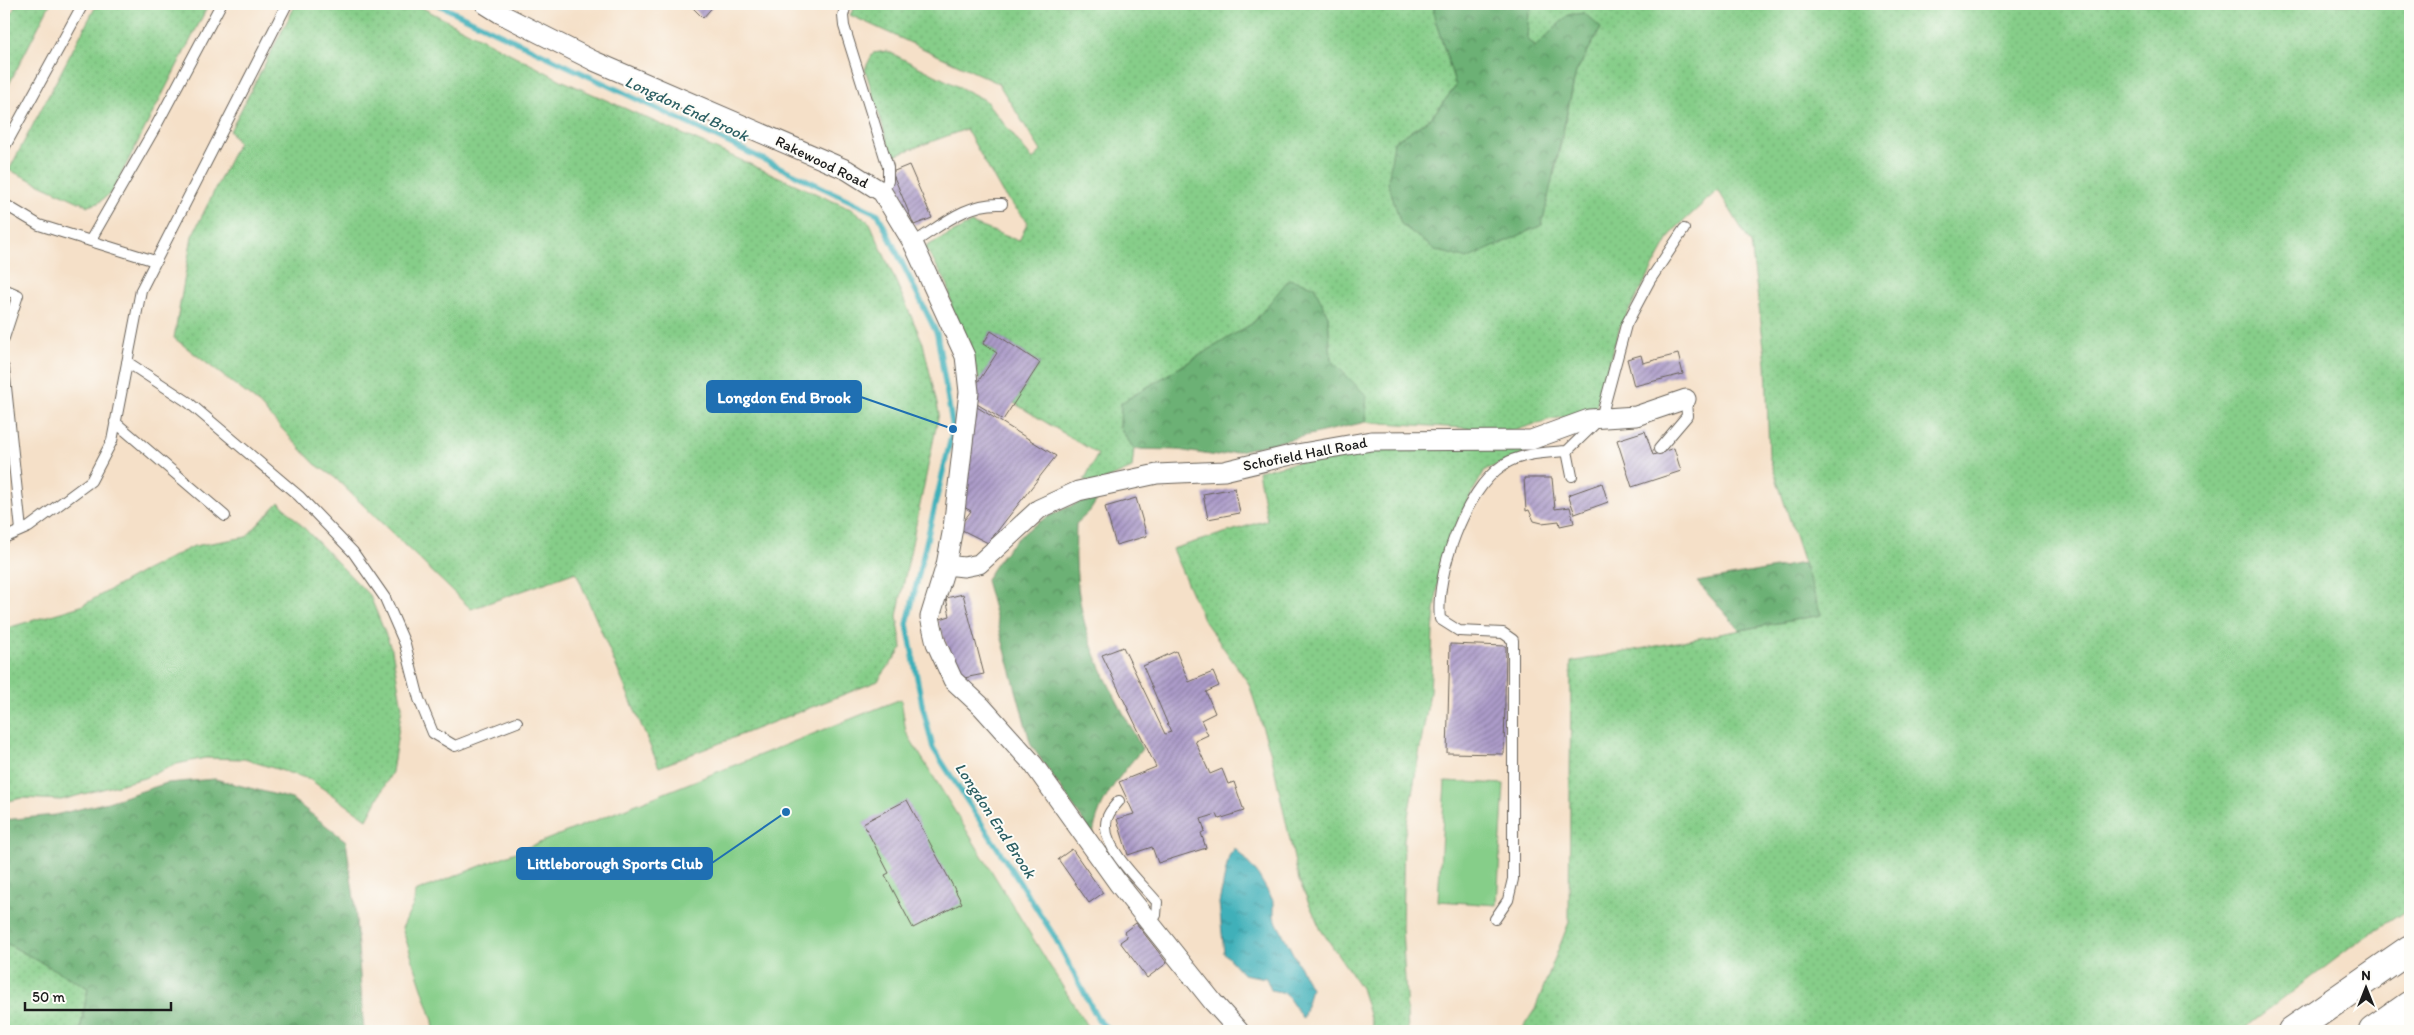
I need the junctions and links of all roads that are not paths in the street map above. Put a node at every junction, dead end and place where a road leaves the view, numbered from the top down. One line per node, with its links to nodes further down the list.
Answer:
1 (83, 4): 6 (lane)
2 (221, 4): 11 (lane)
3 (287, 4): 13 (lane)
4 (485, 4): 7 (street, Rakewood Road)
5 (846, 4): 7 (lane)
6 (4, 148)
7 (882, 192): 12 (street, Rakewood Road)
8 (4, 204): 11 (lane)
9 (1002, 204): 12 (lane)
10 (1684, 229): 19 (lane)
11 (90, 241): 13 (lane)
12 (913, 243): 27 (street, Rakewood Road)
13 (155, 261): 16 (lane)
14 (4, 289): 15 (lane)
15 (4, 338)
16 (127, 362): 20 (lane); 28 (lane)
17 (4, 368): 25 (lane)
18 (1686, 399): 19 (street, Schofield Hall Road); 21 (lane)
19 (1601, 418): 22 (lane); 27 (street, Schofield Hall Road)
20 (115, 422): 24 (lane); 25 (lane)
21 (1659, 449)
22 (1567, 451): 23 (lane); 30 (lane)
23 (1572, 476)
24 (225, 516)
25 (21, 530): 26 (lane)
26 (4, 538)
27 (946, 565): 31 (street, Rakewood Road)
28 (517, 722)
29 (1119, 801): 31 (lane)
30 (1496, 919)
31 (1151, 923): 34 (street, Rakewood Road)
32 (2410, 949): 35 (highway)
33 (2410, 1005): 36 (highway)
34 (1239, 1031)
35 (2292, 1031)
36 (2373, 1031)

